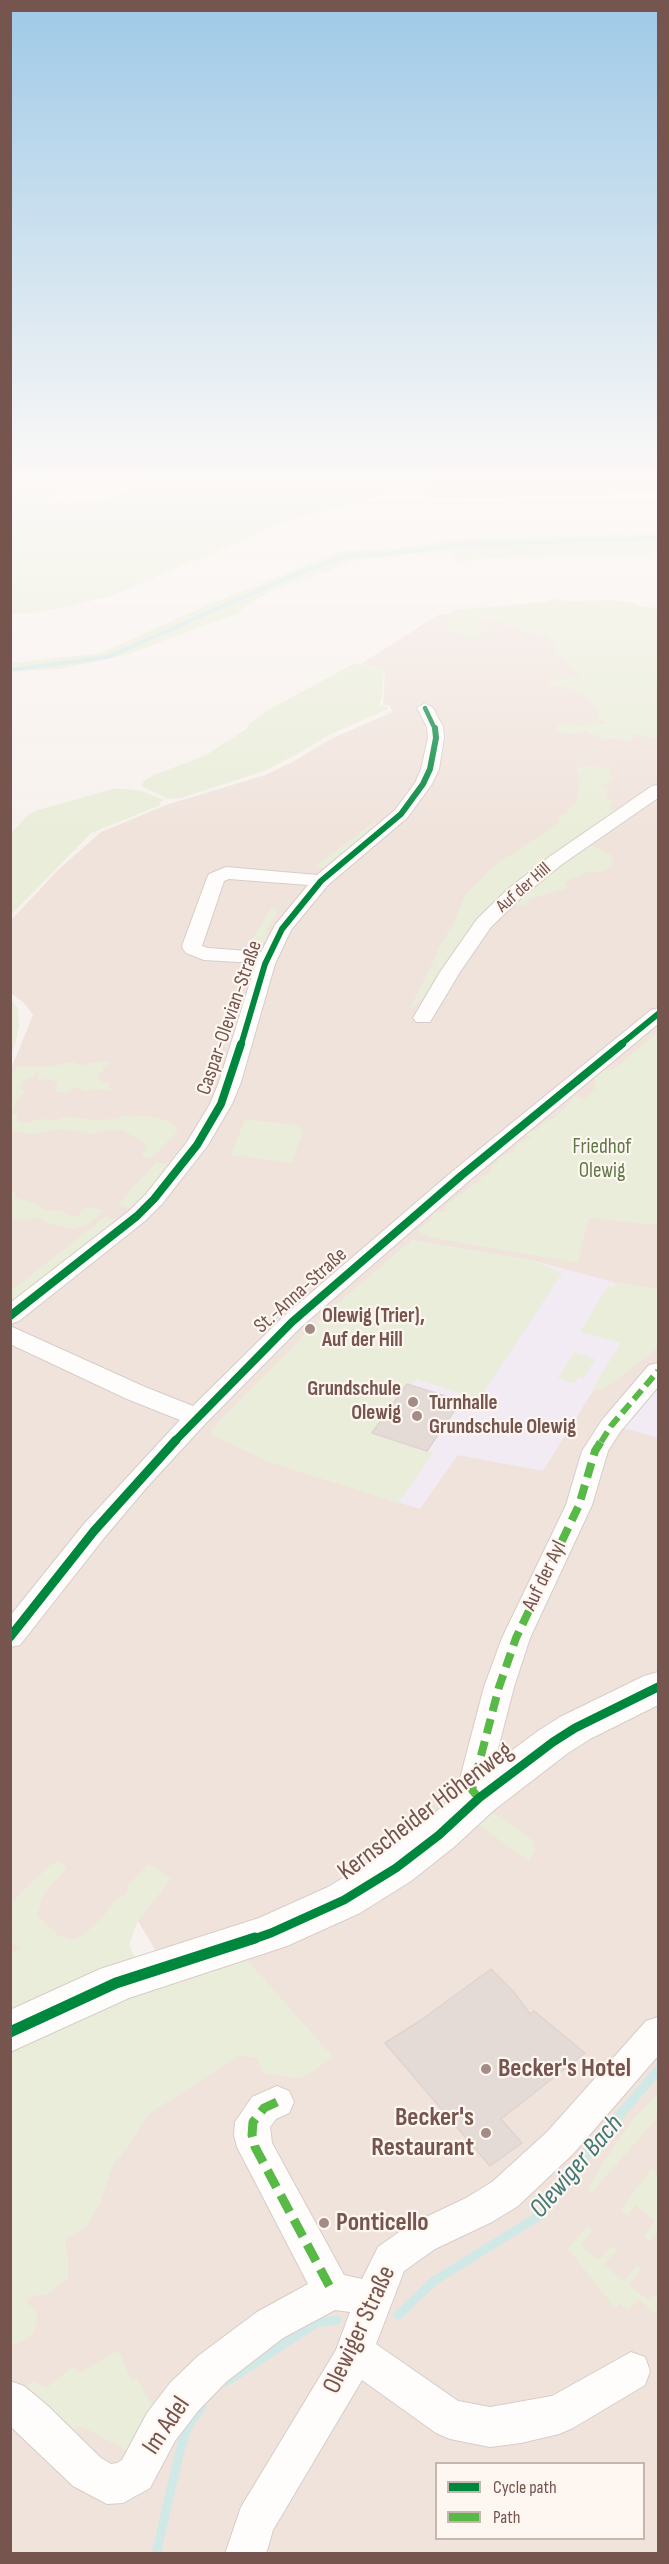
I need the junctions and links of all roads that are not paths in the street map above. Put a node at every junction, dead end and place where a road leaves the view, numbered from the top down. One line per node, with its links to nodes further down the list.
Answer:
1 (425, 708): 3 (street, Caspar-Olevian-Straße)
2 (658, 790): 6 (street, Auf der Hill)
3 (321, 881): 4 (street, Caspar-Olevian-Straße); 4 (street, Caspar-Olevian-Straße)
4 (267, 958): 7 (street, Caspar-Olevian-Straße)
5 (658, 1014): 10 (street, St.-Anna-Straße)
6 (423, 1018)
7 (10, 1316)
8 (10, 1334): 10 (street)
9 (658, 1371): 13 (street, Auf der Ayl)
10 (196, 1417): 11 (street, St.-Anna-Straße)
11 (10, 1637)
12 (658, 1687): 13 (street, Kernscheider Höhenweg)
13 (479, 1798): 14 (street, Kernscheider Höhenweg)
14 (10, 2032)
15 (658, 2032): 18 (street, Olewiger Straße)
16 (277, 2102): 17 (street)
17 (332, 2291): 18 (street); 21 (street, Im Adel)
18 (374, 2299): 19 (street, Olewiger Straße)
19 (355, 2352): 20 (street); 22 (street, Olewiger Straße)
20 (631, 2371)
21 (10, 2400)
22 (245, 2553)

